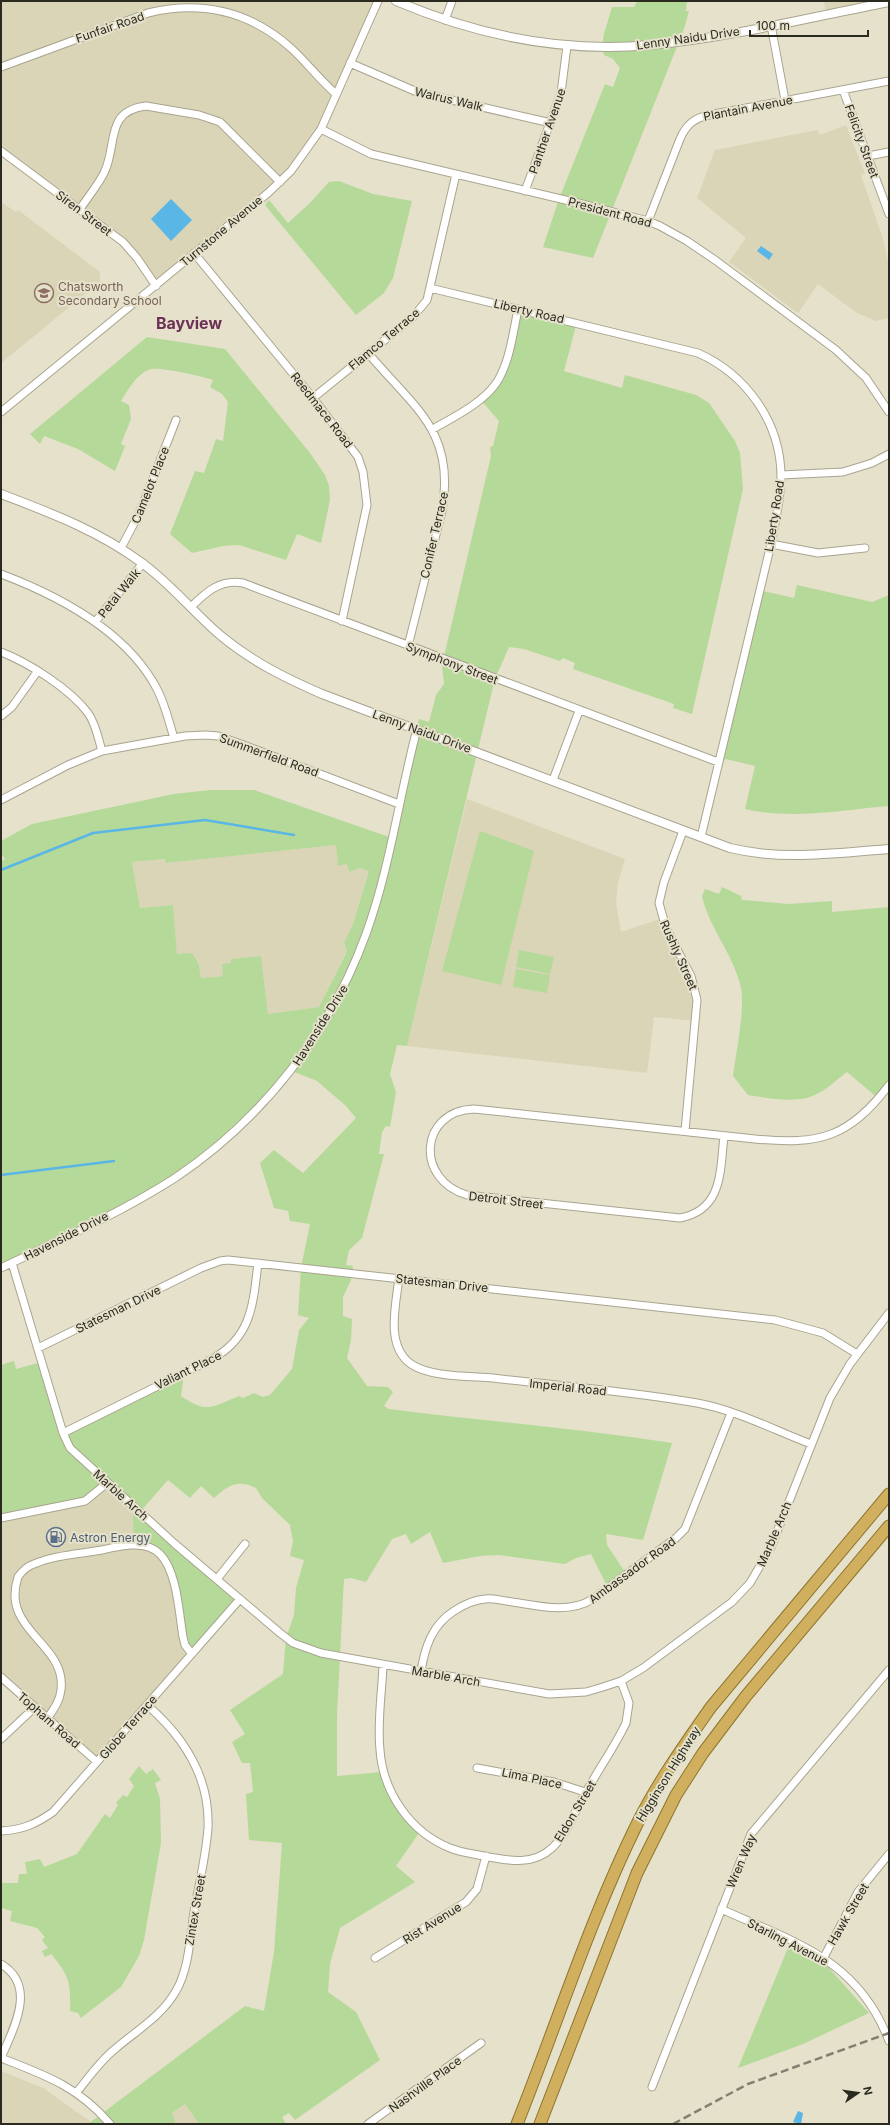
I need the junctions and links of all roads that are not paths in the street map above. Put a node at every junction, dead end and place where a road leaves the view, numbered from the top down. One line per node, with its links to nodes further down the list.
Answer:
1 (378, 1): 8 (street, Turnstone Avenue)
2 (396, 1): 5 (street, Lenny Naidu Drive)
3 (452, 1): 5 (street)
4 (889, 2): 6 (street, Lenny Naidu Drive)
5 (445, 20): 7 (street, Lenny Naidu Drive)
6 (771, 25): 7 (street, Lenny Naidu Drive); 13 (street)
7 (567, 46): 14 (street, Panther Avenue)
8 (350, 64): 12 (street, Turnstone Avenue); 14 (street, Walrus Walk)
9 (1, 67): 12 (street, Funfair Road)
10 (889, 81): 11 (street, Plantain Avenue)
11 (843, 90): 13 (street, Plantain Avenue); 18 (street, Felicity Street)
12 (336, 94): 15 (street, Turnstone Avenue)
13 (785, 100): 24 (street, Plantain Avenue)
14 (551, 123): 21 (street, Panther Avenue)
15 (321, 129): 19 (street, President Road); 20 (street, Turnstone Avenue)
16 (1, 151): 22 (street, Siren Street)
17 (889, 152): 18 (street)
18 (868, 156): 23 (street, Felicity Street)
19 (456, 174): 21 (street, President Road); 27 (street, Flamco Terrace)
20 (280, 182): 22 (street); 25 (street, Turnstone Avenue)
21 (525, 191): 24 (street, President Road)
22 (80, 209): 26 (street, Siren Street)
23 (889, 214)
24 (648, 221): 32 (street, President Road)
25 (194, 253): 26 (street, Turnstone Avenue); 30 (street, Reedmace Road)
26 (156, 286): 31 (street, Turnstone Avenue)
27 (430, 288): 28 (street, Liberty Road); 29 (street, Flamco Terrace)
28 (518, 309): 34 (street); 36 (street, Liberty Road)
29 (368, 353): 30 (street, Flamco Terrace); 34 (street, Conifer Terrace)
30 (313, 398): 44 (street, Reedmace Road)
31 (1, 412)
32 (889, 412)
33 (176, 420): 39 (street, Camelot Place)
34 (433, 429): 46 (street, Conifer Terrace)
35 (889, 454): 36 (street)
36 (781, 475): 38 (street, Liberty Road)
37 (1, 494): 39 (street, Lenny Naidu Drive)
38 (771, 544): 40 (street); 54 (street, Liberty Road)
39 (121, 548): 41 (street, Lenny Naidu Drive)
40 (865, 548)
41 (143, 563): 43 (street, Lenny Naidu Drive); 45 (street, Petal Walk)
42 (1, 574): 45 (street)
43 (191, 607): 44 (street, Symphony Street); 51 (street, Lenny Naidu Drive)
44 (342, 621): 46 (street, Symphony Street)
45 (95, 622): 52 (street)
46 (408, 646): 49 (street, Symphony Street)
47 (1, 652): 48 (street)
48 (37, 672): 50 (street); 53 (street)
49 (580, 711): 54 (street, Symphony Street); 55 (street)
50 (1, 716)
51 (417, 729): 55 (street, Lenny Naidu Drive); 57 (street, Havenside Drive)
52 (174, 738): 53 (street, Summerfield Road); 57 (street, Summerfield Road)
53 (102, 751): 56 (street, Summerfield Road)
54 (718, 762): 59 (street, Liberty Road)
55 (553, 780): 58 (street, Lenny Naidu Drive)
56 (1, 800)
57 (400, 804): 64 (street, Havenside Drive)
58 (683, 831): 59 (street, Lenny Naidu Drive); 62 (street, Rushly Street)
59 (701, 837): 60 (street, Lenny Naidu Drive)
60 (889, 849)
61 (889, 1085): 63 (street, Detroit Street)
62 (684, 1131): 63 (street, Detroit Street); 63 (street, Detroit Street)
63 (724, 1136)
64 (12, 1263): 66 (street, Havenside Drive); 69 (street, Marble Arch)
65 (258, 1263): 67 (street, Statesman Drive); 69 (street, Statesman Drive); 72 (street, Valiant Place)
66 (1, 1268)
67 (399, 1278): 70 (street, Statesman Drive); 71 (street, Imperial Road)
68 (889, 1313): 70 (street, Marble Arch)
69 (38, 1348): 72 (street, Marble Arch)
70 (858, 1354): 73 (street, Marble Arch)
71 (731, 1413): 73 (street, Imperial Road); 84 (street, Ambassador Road)
72 (63, 1433): 74 (street, Marble Arch)
73 (811, 1444): 86 (street, Marble Arch)
74 (108, 1483): 76 (street); 79 (street, Marble Arch)
75 (889, 1494): 108 (highway, Higginson Highway)
76 (1, 1518)
77 (889, 1526): 109 (highway, Higginson Highway)
78 (245, 1544): 79 (street)
79 (217, 1579): 80 (street, Marble Arch)
80 (240, 1600): 81 (street, Globe Terrace); 82 (street, Marble Arch)
81 (192, 1654): 87 (street, Globe Terrace); 89 (street)
82 (383, 1665): 84 (street, Marble Arch); 96 (street, Eldon Street)
83 (889, 1670): 97 (street, Wren Way)
84 (421, 1671): 86 (street, Marble Arch)
85 (1, 1677): 88 (street, Topham Road)
86 (621, 1681): 93 (street, Eldon Street)
87 (148, 1705): 91 (street, Globe Terrace); 105 (street, Zintex Street)
88 (34, 1708): 89 (street, Topham Road); 90 (street)
89 (47, 1719): 91 (street, Topham Road)
90 (1, 1739)
91 (98, 1762): 94 (street, Globe Terrace)
92 (477, 1768): 93 (street, Lima Place)
93 (585, 1792): 96 (street, Eldon Street)
94 (1, 1830)
95 (889, 1854): 98 (street, Hawk Street)
96 (486, 1856): 99 (street, Rist Avenue)
97 (721, 1909): 98 (street, Starling Avenue); 104 (street, Wren Way)
98 (824, 1957): 101 (street, Starling Avenue)
99 (375, 1958)
100 (1, 1964): 103 (street)
101 (889, 2041)
102 (481, 2043): 107 (street, Nashville Place)
103 (1, 2058): 105 (street)
104 (652, 2087)
105 (77, 2092): 106 (street)
106 (110, 2124)
107 (368, 2124)
108 (517, 2124)
109 (540, 2124)

